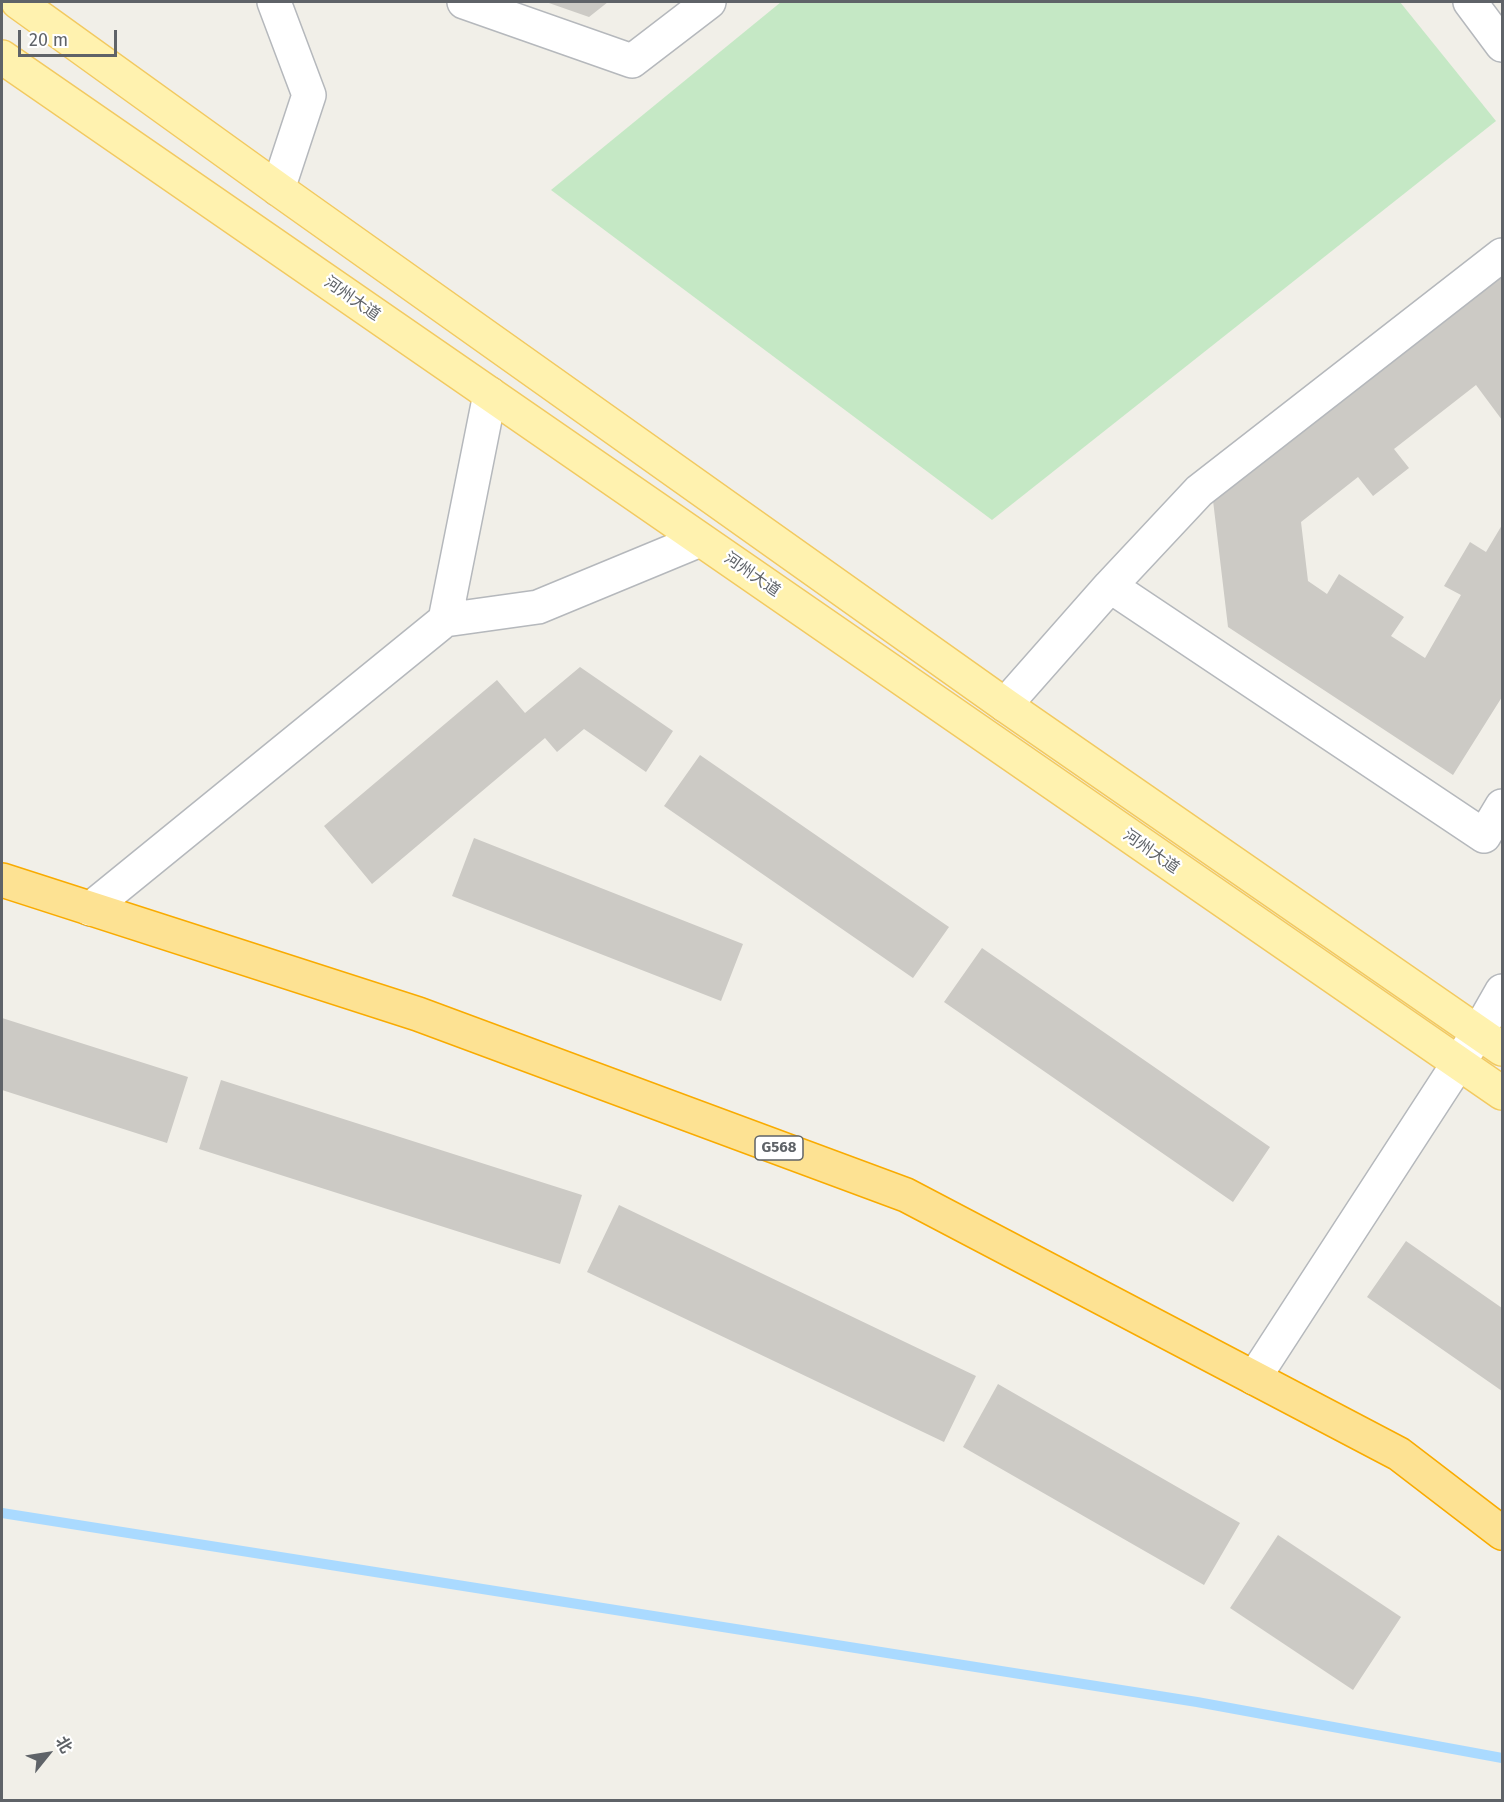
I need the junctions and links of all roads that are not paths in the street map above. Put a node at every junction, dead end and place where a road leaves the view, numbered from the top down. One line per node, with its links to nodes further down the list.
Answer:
1 (18, 2): 8 (main road)
2 (274, 2): 8 (street)
3 (464, 2): 4 (street)
4 (709, 2)
5 (1470, 2): 6 (street)
6 (1503, 45)
7 (2, 57): 10 (main road, 河州大道)
8 (278, 189): 14 (main road)
9 (1503, 255): 12 (street)
10 (490, 394): 11 (main road, 河州大道); 13 (street)
11 (700, 540): 13 (street); 20 (main road, 河州大道)
12 (1110, 586): 14 (street); 15 (street)
13 (445, 620): 17 (street)
14 (1005, 705): 19 (main road)
15 (1503, 806)
16 (2, 880): 17 (highway, G568)
17 (90, 909): 22 (highway, G568)
18 (1503, 991): 19 (street)
19 (1490, 1041): 20 (street)
20 (1458, 1064): 21 (main road, 河州大道); 22 (street)
21 (1503, 1093)
22 (1254, 1378): 23 (highway, G568)
23 (1503, 1533)

